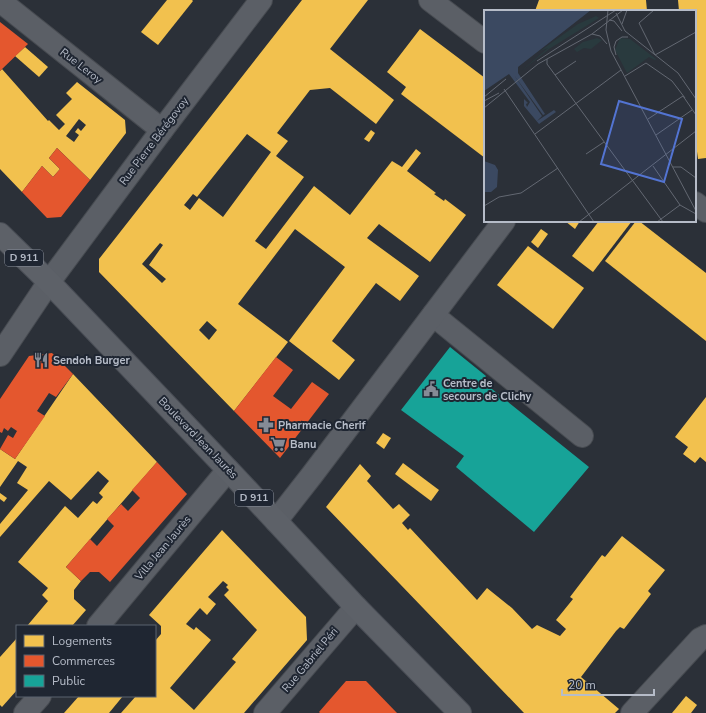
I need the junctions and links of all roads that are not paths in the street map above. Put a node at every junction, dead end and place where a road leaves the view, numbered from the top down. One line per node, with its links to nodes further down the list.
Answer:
1 (261, 0): 5 (street, Rue Pierre Bérégovoy)
2 (430, 0): 4 (street)
3 (0, 2): 5 (street, Rue Leroy)
4 (484, 41)
5 (162, 130): 10 (street, Rue Pierre Bérégovoy)
6 (696, 204): 7 (street)
7 (706, 211)
8 (503, 222): 11 (street)
9 (0, 234): 10 (main road, Boulevard Jean Jaurès / D 911)
10 (49, 282): 12 (street, Rue Pierre Bérégovoy); 14 (main road, Boulevard Jean Jaurès / D 911)
11 (433, 315): 13 (street); 15 (street)
12 (0, 355)
13 (582, 436)
14 (228, 470): 15 (main road, Boulevard Jean Jaurès / D 911); 17 (street, Villa Jean Jaurès)
15 (276, 521): 16 (main road, Boulevard Jean Jaurès / D 911)
16 (356, 607): 21 (street, Rue Gabriel Péri); 22 (main road, Boulevard Jean Jaurès / D 911)
17 (99, 625)
18 (706, 636): 23 (street)
19 (39, 697): 20 (street)
20 (25, 713)
21 (265, 713)
22 (460, 713)
23 (632, 713)

